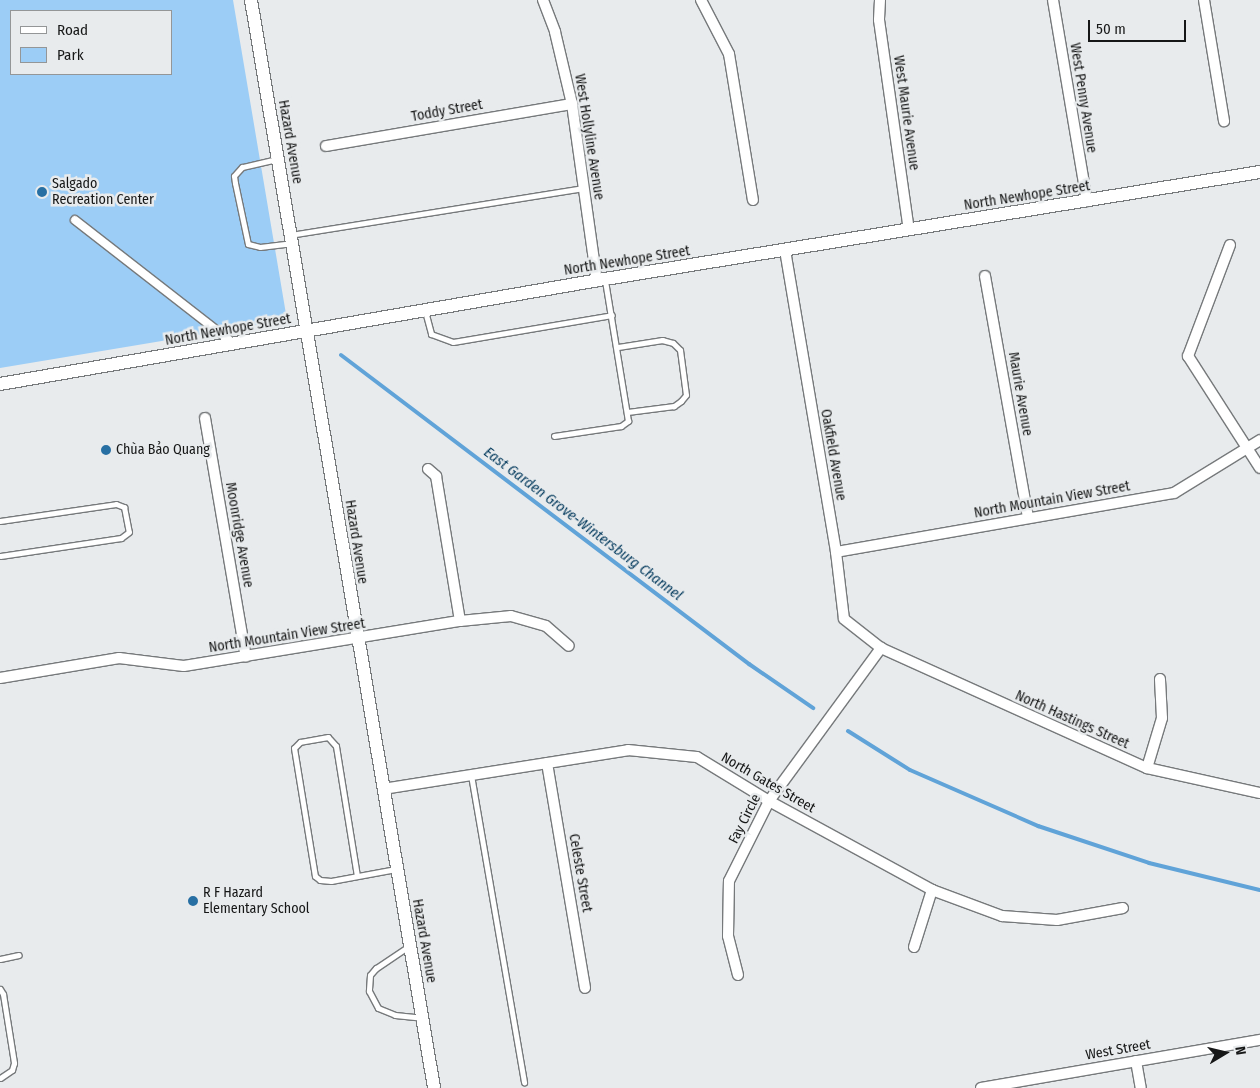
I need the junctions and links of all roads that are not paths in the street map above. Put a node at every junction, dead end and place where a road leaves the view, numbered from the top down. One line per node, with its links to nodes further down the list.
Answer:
1 (251, 0): 10 (street, Hazard Avenue)
2 (543, 0): 7 (street, West Hollyline Avenue)
3 (701, 0): 13 (street)
4 (880, 0): 16 (street, West Maurie Avenue)
5 (1053, 0): 14 (street, West Penny Avenue)
6 (1204, 0): 8 (street)
7 (572, 104): 9 (street, Toddy Street); 12 (street, West Hollyline Avenue)
8 (1224, 121)
9 (326, 146)
10 (278, 159): 17 (street, Hazard Avenue); 17 (lane)
11 (1260, 172): 14 (street, North Newhope Street)
12 (584, 188): 17 (lane); 21 (street, West Hollyline Avenue)
13 (753, 200)
14 (1087, 201): 16 (street, North Newhope Street)
15 (74, 220): 25 (street)
16 (909, 230): 19 (street, North Newhope Street)
17 (291, 239): 24 (street, Hazard Avenue)
18 (1230, 245): 32 (street)
19 (785, 250): 21 (street, North Newhope Street); 37 (street, Oakfield Avenue)
20 (985, 276): 35 (street, Maurie Avenue)
21 (601, 280): 22 (street, North Newhope Street); 23 (lane)
22 (425, 311): 23 (lane); 24 (street, North Newhope Street)
23 (612, 315): 26 (lane)
24 (306, 332): 25 (street, North Newhope Street); 40 (street, Hazard Avenue)
25 (234, 344): 27 (street, North Newhope Street)
26 (618, 348): 28 (lane); 28 (lane)
27 (0, 384)
28 (627, 412): 30 (lane)
29 (205, 418): 43 (street, Moonridge Avenue)
30 (554, 436)
31 (1260, 440): 32 (street, North Mountain View Street)
32 (1248, 448): 33 (street); 35 (street, North Mountain View Street)
33 (1260, 468)
34 (428, 469): 39 (street)
35 (1028, 517): 37 (street, North Mountain View Street)
36 (0, 521): 38 (lane)
37 (836, 552): 42 (street, Oakfield Avenue)
38 (0, 556)
39 (460, 621): 40 (street, North Mountain View Street); 41 (street, North Mountain View Street)
40 (357, 639): 43 (street, North Mountain View Street); 49 (street, Hazard Avenue)
41 (570, 646)
42 (881, 648): 47 (street, North Hastings Street); 51 (street, Fay Circle)
43 (246, 657): 44 (street, North Mountain View Street)
44 (0, 678)
45 (1160, 679): 47 (street)
46 (547, 763): 48 (street, North Gates Street); 51 (street, North Gates Street); 61 (street, Celeste Street)
47 (1147, 768): 50 (street, North Hastings Street)
48 (471, 775): 49 (street, North Gates Street); 67 (lane)
49 (383, 789): 52 (street, Hazard Avenue)
50 (1260, 792)
51 (769, 801): 54 (street, North Gates Street); 60 (street, Fay Circle)
52 (396, 869): 53 (lane); 56 (street, Hazard Avenue)
53 (357, 876): 53 (lane)
54 (932, 890): 55 (street, North Gates Street); 57 (street)
55 (1123, 908)
56 (409, 946): 63 (street, Hazard Avenue); 63 (lane)
57 (914, 947)
58 (19, 956): 59 (lane)
59 (0, 958)
60 (738, 975)
61 (585, 988)
62 (0, 989): 66 (lane)
63 (422, 1018): 68 (street, Hazard Avenue)
64 (1260, 1040): 65 (street, West Street)
65 (1136, 1061): 69 (street, West Street); 70 (street)
66 (0, 1078)
67 (524, 1082)
68 (434, 1088)
69 (981, 1088)
70 (1141, 1088)

